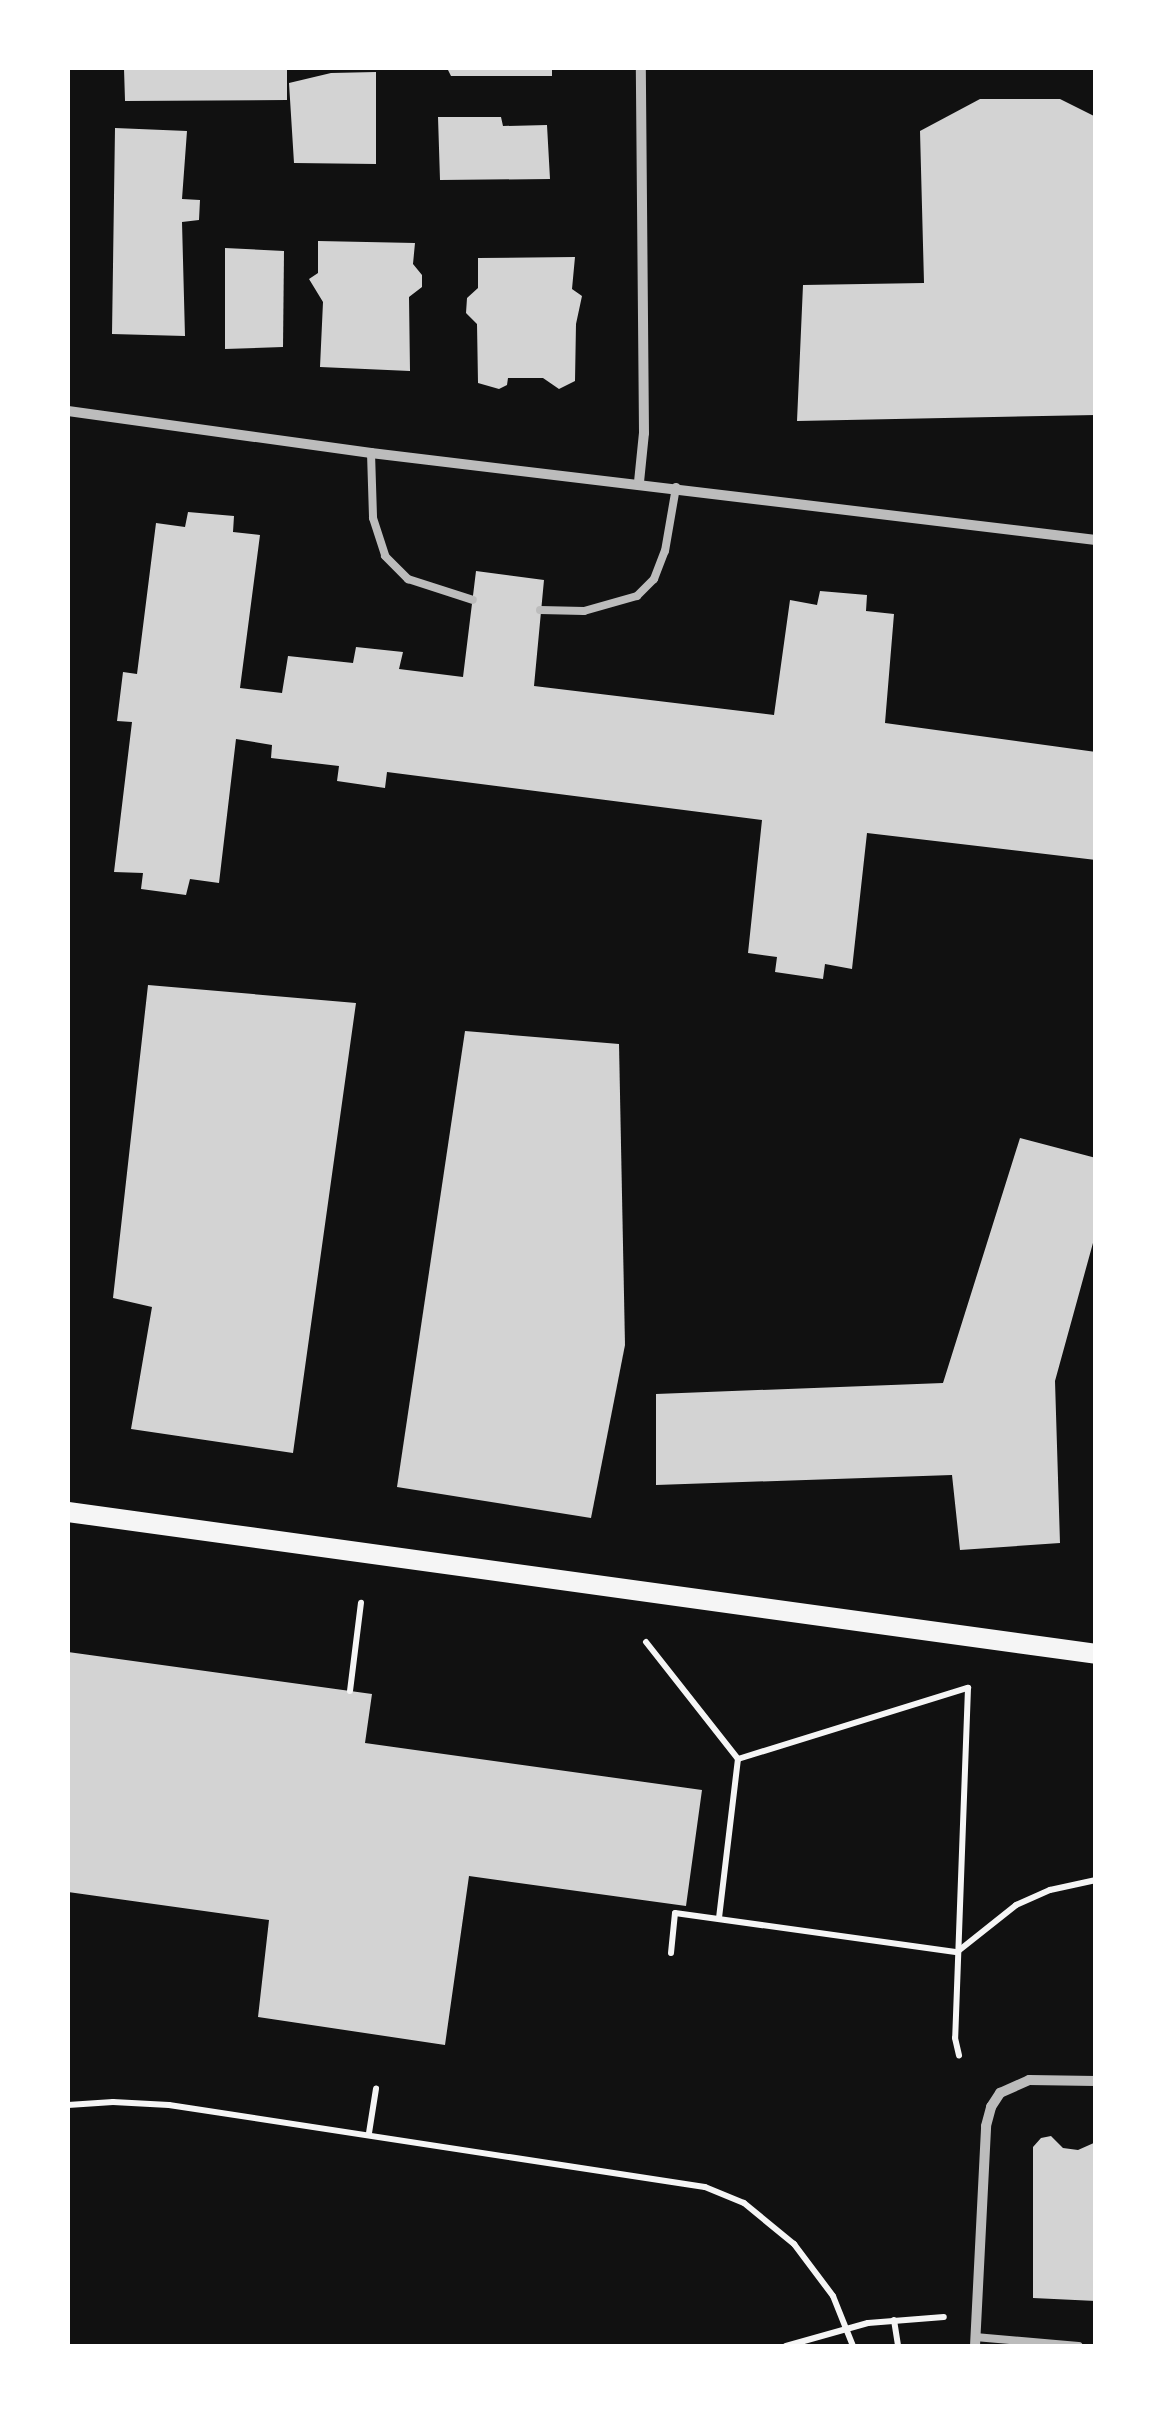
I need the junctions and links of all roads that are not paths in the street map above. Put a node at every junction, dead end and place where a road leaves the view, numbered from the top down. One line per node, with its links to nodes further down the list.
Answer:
1 (642, 68): 4 (street)
2 (68, 410): 3 (street)
3 (371, 452): 4 (street); 7 (lane)
4 (640, 482): 5 (street)
5 (676, 487): 6 (street); 8 (lane)
6 (1096, 540)
7 (473, 600)
8 (540, 610)
9 (68, 1512): 10 (main road)
10 (1096, 1654)
11 (1096, 2081): 12 (street)
12 (975, 2342): 13 (lane)
13 (1080, 2346)

